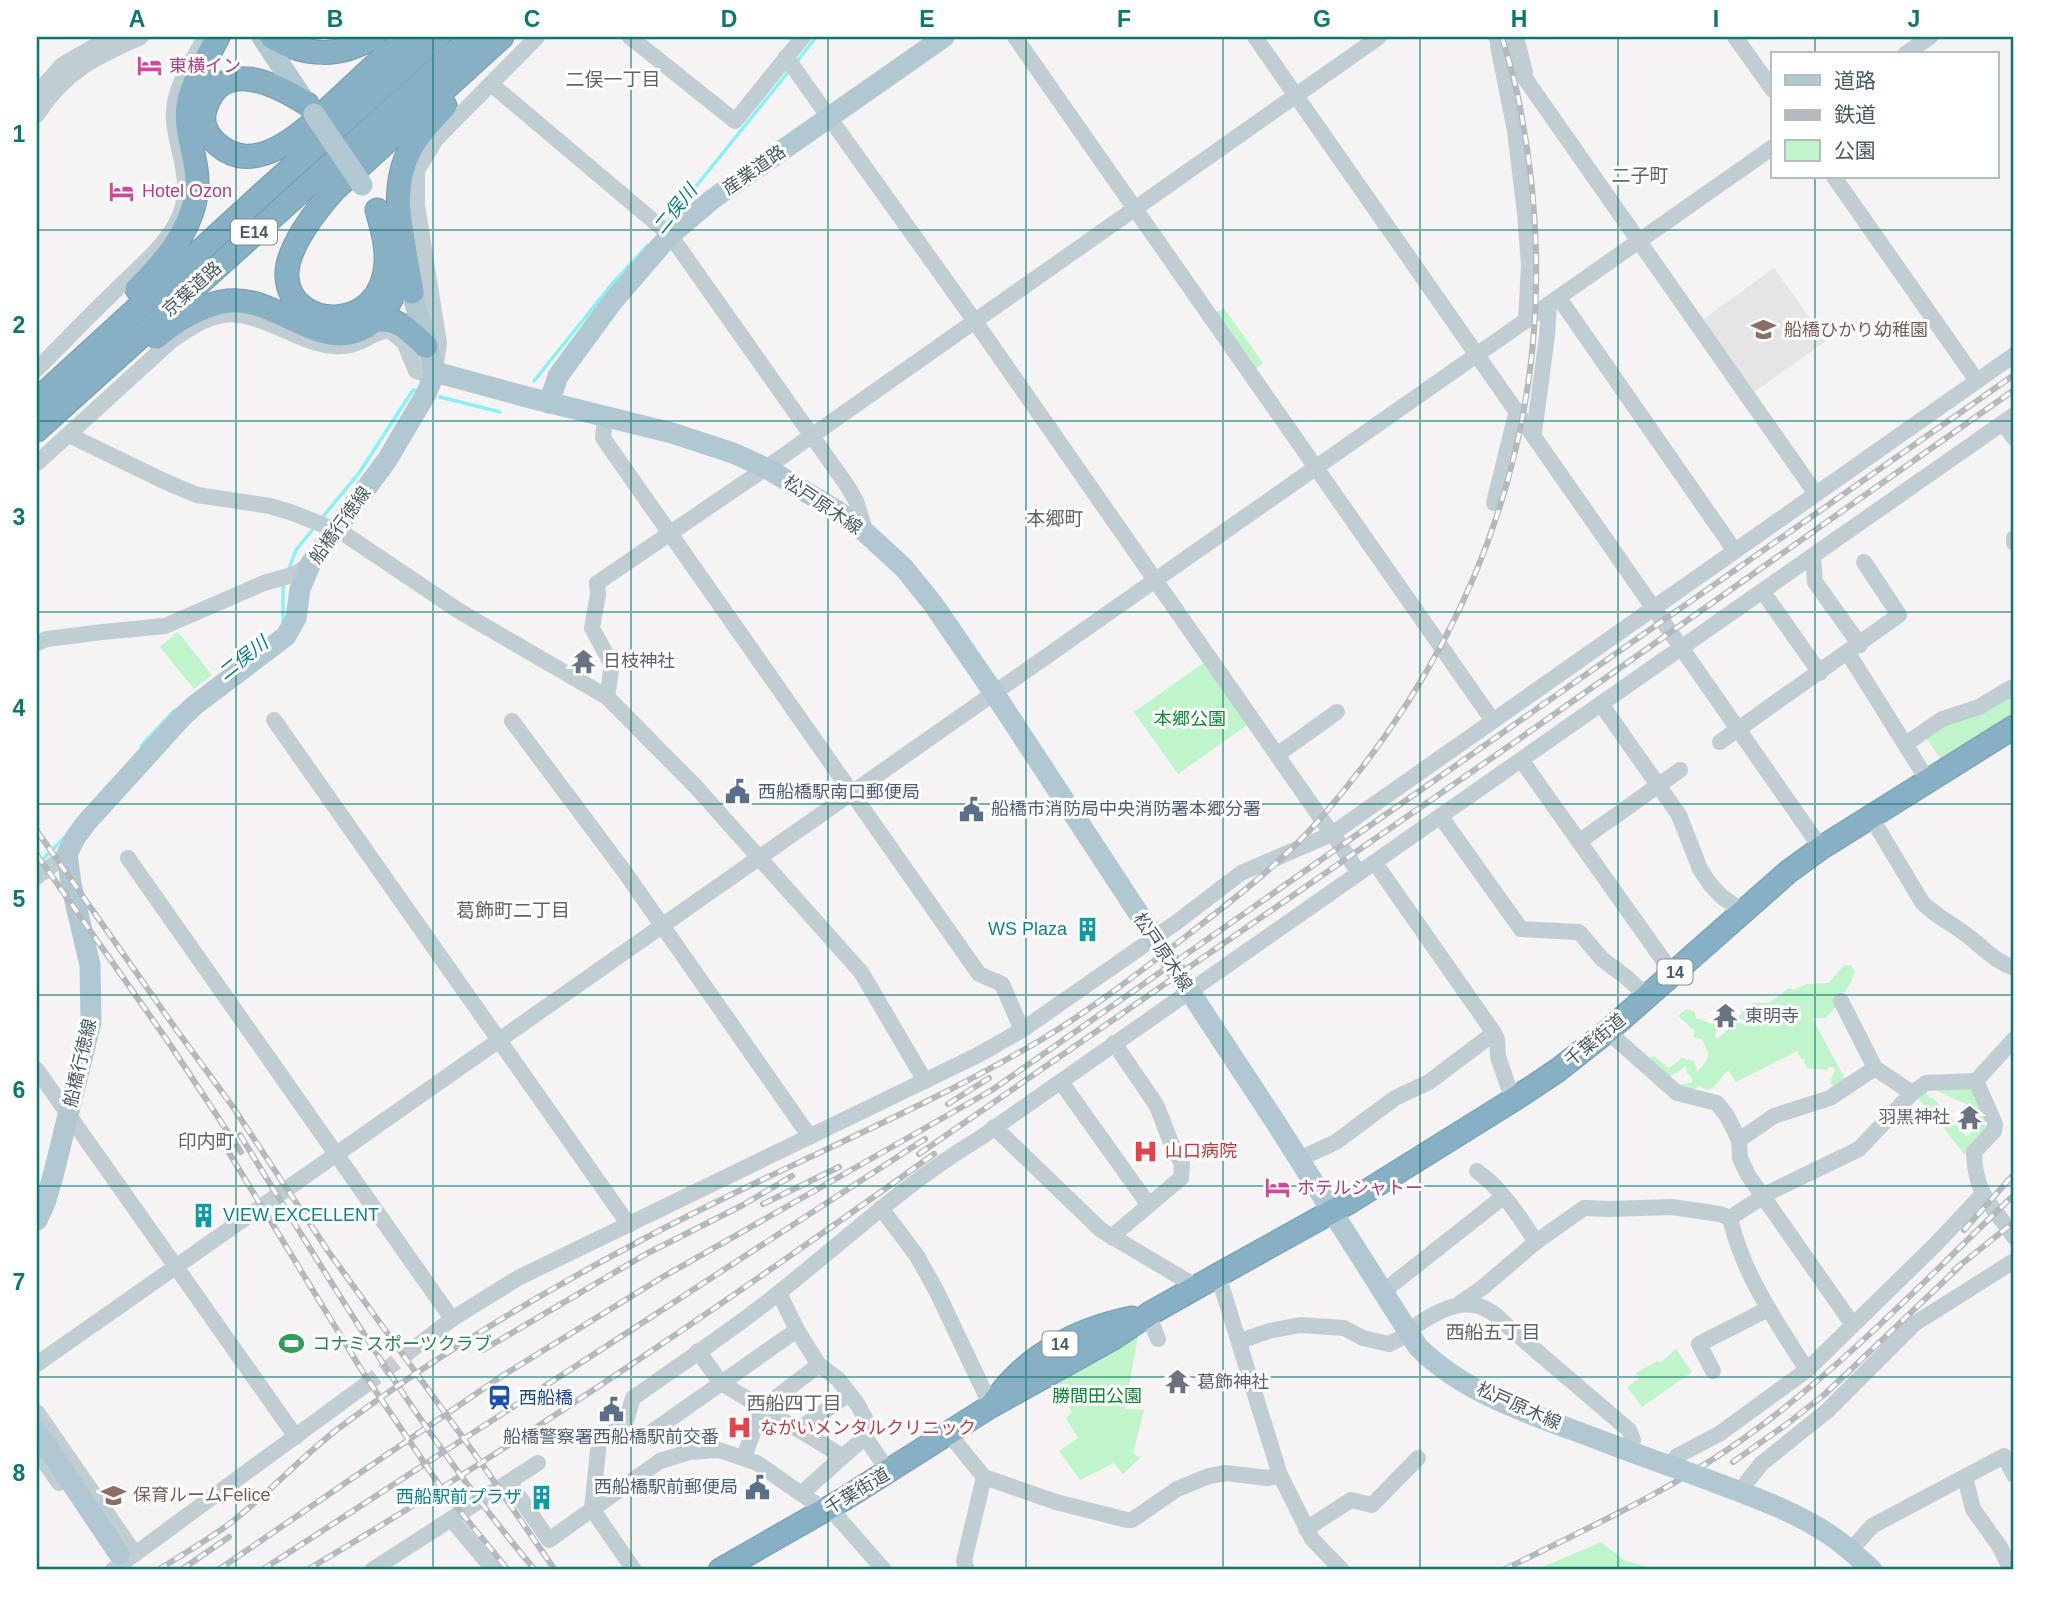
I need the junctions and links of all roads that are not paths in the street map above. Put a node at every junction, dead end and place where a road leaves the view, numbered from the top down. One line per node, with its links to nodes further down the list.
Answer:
1 (111, 37): 29 (street)
2 (141, 37): 32 (street)
3 (205, 37): 49 (street)
4 (218, 37): 52 (highway)
5 (262, 37): 31 (main road)
6 (272, 37): 7 (highway)
7 (373, 37)
8 (406, 37): 31 (highway)
9 (438, 37): 52 (highway, 京葉道路 / E14)
10 (472, 37): 52 (highway, 京葉道路 / E14)
11 (502, 37): 37 (highway)
12 (514, 37): 41 (highway)
13 (537, 37): 27 (street)
14 (630, 37): 25 (street)
15 (803, 37): 25 (street)
16 (944, 37): 33 (main road, 産業道路)
17 (1015, 37): 36 (street)
18 (1255, 37): 30 (street)
19 (1379, 37): 30 (street)
20 (1496, 37): 26 (street); 45 (street)
21 (1516, 37): 26 (street)
22 (1735, 37): 28 (street)
23 (1930, 37): 24 (street)
24 (1908, 52)
25 (786, 57): 33 (street)
26 (1528, 83): 40 (street)
27 (491, 84): 38 (street); 50 (street)
28 (1771, 87)
29 (37, 93)
30 (1296, 96): 36 (street); 47 (street)
31 (310, 109): 37 (main road, bridge)
32 (37, 115)
33 (830, 116): 38 (main road, 産業道路); 44 (street)
34 (1771, 148): 40 (street)
35 (1835, 178): 51 (street)
36 (1136, 207): 44 (street); 63 (street)
37 (377, 210): 39 (main road)
38 (670, 235): 53 (main road, 産業道路); 60 (street)
39 (394, 242): 41 (main road); 43 (highway)
40 (1639, 242): 42 (street); 65 (street)
41 (412, 292): 46 (main road)
42 (1554, 302): 45 (street); 58 (street); 70 (street)
43 (375, 320): 46 (highway); 52 (highway)
44 (974, 320): 60 (street); 74 (street)
45 (1526, 321): 47 (street)
46 (426, 346): 50 (main road)
47 (1477, 355): 54 (street); 63 (street)
48 (2014, 355): 51 (street)
49 (37, 369)
50 (435, 372): 53 (main road, 松戸原木線); 59 (street); 67 (main road, 船橋行徳線)
51 (1977, 381): 65 (street)
52 (44, 403): 57 (highway, 京葉道路 / E14)
53 (549, 403): 55 (main road, 松戸原木線)
54 (1517, 410): 58 (street); 66 (street)
55 (605, 417): 64 (main road, 松戸原木線); 68 (street)
56 (2009, 419): 61 (street); 71 (street)
57 (37, 430)
58 (1534, 433): 76 (street)
59 (69, 435): 62 (street); 67 (street)
60 (812, 435): 64 (street); 69 (street)
61 (2014, 438)
62 (37, 463)
63 (1316, 467): 74 (street); 88 (street)
64 (766, 468): 68 (street); 69 (main road, 松戸原木線)
65 (1816, 494): 76 (street)
66 (1494, 503)
67 (322, 526): 73 (main road, 船橋行徳線); 83 (street)
68 (671, 533): 83 (street); 98 (street)
69 (866, 533): 81 (main road, 松戸原木線)
70 (1730, 544)
71 (1813, 557): 75 (street); 79 (street)
72 (1864, 562): 79 (street)
73 (311, 563): 77 (street); 104 (main road, 船橋行徳線)
74 (1157, 582): 81 (street); 101 (street)
75 (1763, 592): 78 (street); 80 (street)
76 (1654, 609): 78 (street); 88 (street)
77 (37, 643)
78 (1682, 649): 84 (street); 90 (street)
79 (1854, 649): 80 (street); 92 (street)
80 (1820, 673): 90 (street)
81 (994, 693): 98 (street); 112 (main road, 松戸原木線)
82 (2014, 693): 92 (street)
83 (607, 697): 105 (street)
84 (1601, 704): 94 (street); 97 (street)
85 (1337, 712): 93 (street)
86 (274, 720): 121 (street)
87 (512, 721): 111 (street)
88 (1493, 721): 101 (street)
89 (2014, 727): 96 (highway, 千葉街道 / 14)
90 (1738, 730): 91 (street); 103 (street)
91 (1720, 742)
92 (1906, 744): 96 (street)
93 (1281, 752)
94 (1522, 761): 99 (street); 102 (street)
95 (1680, 770): 97 (street)
96 (1928, 781): 100 (highway, 千葉街道 / 14)
97 (1659, 785): 102 (street); 110 (street)
98 (852, 793): 105 (street); 118 (street)
99 (1441, 817): 107 (street); 116 (street)
100 (1871, 817): 103 (highway, 千葉街道 / 14); 113 (street)
101 (1334, 837): 108 (street); 112 (street)
102 (1580, 841): 114 (street)
103 (1821, 848): 110 (highway, 千葉街道 / 14)
104 (66, 854): 109 (street); 131 (main road, 船橋行徳線)
105 (760, 856): 111 (street); 126 (street)
106 (128, 858): 135 (street)
107 (1375, 863): 108 (street); 120 (street)
108 (1359, 873): 115 (street)
109 (37, 877)
110 (1742, 911): 114 (highway, 千葉街道 / 14)
111 (662, 926): 121 (street); 133 (street)
112 (1153, 938): 115 (main road, 松戸原木線); 118 (street)
113 (2014, 968)
114 (1673, 974): 116 (highway, 千葉街道 / 14)
115 (1189, 990): 123 (street); 136 (main road, 松戸原木線)
116 (1648, 997): 119 (highway, 千葉街道 / 14)
117 (1841, 1002): 124 (street)
118 (1022, 1030): 126 (street)
119 (1609, 1030): 130 (highway, 千葉街道 / 14); 134 (street)
120 (1494, 1033): 130 (street); 136 (street)
121 (500, 1039): 135 (street); 146 (street)
122 (2014, 1039): 127 (street)
123 (1114, 1043): 128 (street); 141 (street)
124 (1875, 1068): 129 (street); 134 (street)
125 (37, 1070): 131 (street)
126 (925, 1081): 133 (street)
127 (1976, 1081): 129 (street); 138 (street)
128 (1061, 1082): 132 (street); 141 (street)
129 (1912, 1093): 139 (street)
130 (1513, 1100): 143 (highway, 千葉街道 / 14)
131 (68, 1115): 145 (main road, 船橋行徳線); 151 (street)
132 (994, 1127): 142 (street); 148 (street)
133 (810, 1137): 146 (street)
134 (1739, 1140): 139 (street)
135 (336, 1153): 151 (street); 158 (street)
136 (1299, 1159): 143 (main road, 松戸原木線)
137 (1477, 1171): 140 (street)
138 (1982, 1195): 147 (street); 159 (street)
139 (1764, 1196): 144 (street); 159 (street)
140 (1503, 1197): 149 (street); 154 (street)
141 (1148, 1204): 148 (street)
142 (881, 1208): 155 (street); 172 (street)
143 (1333, 1212): 152 (highway, 千葉街道 / 14); 161 (main road, 松戸原木線)
144 (1730, 1218): 149 (street); 157 (street)
145 (37, 1220)
146 (629, 1225): 158 (street)
147 (2014, 1237)
148 (1113, 1238): 153 (street)
149 (1536, 1242): 156 (street)
150 (2014, 1261): 197 (street)
151 (176, 1266): 165 (street); 179 (street)
152 (1218, 1275): 153 (highway, 千葉街道 / 14); 162 (street)
153 (1197, 1287): 172 (highway, 千葉街道 / 14)
154 (1389, 1287)
155 (779, 1293): 160 (street); 163 (street)
156 (1460, 1303): 161 (street); 183 (street)
157 (1769, 1309): 167 (street); 168 (street)
158 (452, 1318): 164 (street)
159 (1853, 1325): 167 (street)
160 (797, 1330): 166 (street); 169 (street)
161 (1408, 1333): 162 (street); 183 (main road, 松戸原木線)
162 (1240, 1341): 191 (street)
163 (698, 1351): 169 (street); 175 (street)
164 (409, 1352)
165 (37, 1364)
166 (819, 1366): 171 (street); 173 (street)
167 (1807, 1370): 189 (street)
168 (1713, 1371)
169 (721, 1383): 173 (street); 181 (street)
170 (364, 1386): 179 (street)
171 (849, 1394): 176 (street); 180 (street)
172 (991, 1406): 178 (highway, 千葉街道 / 14)
173 (762, 1408): 176 (street); 185 (street)
174 (37, 1412): 203 (street)
175 (625, 1424): 181 (street); 199 (street)
176 (799, 1429): 184 (street)
177 (37, 1432): 203 (main road)
178 (949, 1434): 190 (highway, 千葉街道 / 14); 193 (street)
179 (296, 1437): 203 (street)
180 (865, 1437): 184 (street); 190 (street)
181 (643, 1438): 187 (street)
182 (37, 1451): 203 (street)
183 (1631, 1451): 189 (main road, 松戸原木線)
184 (842, 1456): 196 (street)
185 (744, 1457): 187 (street); 196 (street)
186 (1418, 1458): 201 (street)
187 (660, 1461): 199 (street)
188 (538, 1463): 195 (street)
189 (1674, 1467): 197 (main road, 松戸原木線, bridge)
190 (888, 1472): 198 (highway, 千葉街道 / 14)
191 (1280, 1475): 193 (street); 201 (street)
192 (2014, 1475): 194 (street)
193 (984, 1477): 209 (street)
194 (1965, 1477): 202 (street); 212 (street)
195 (509, 1482): 199 (street); 200 (street)
196 (802, 1493): 198 (street)
197 (1743, 1493): 202 (main road, 松戸原木線)
198 (828, 1509): 207 (highway, 千葉街道 / 14); 208 (street)
199 (592, 1510): 206 (street)
200 (451, 1519): 204 (street); 205 (street)
201 (1306, 1529): 210 (street)
202 (1850, 1550): 211 (main road, 松戸原木線)
203 (121, 1561)
204 (382, 1568)
205 (494, 1570)
206 (634, 1570)
207 (719, 1570)
208 (884, 1570)
209 (967, 1570)
210 (1342, 1570)
211 (1872, 1570)
212 (2011, 1570)

